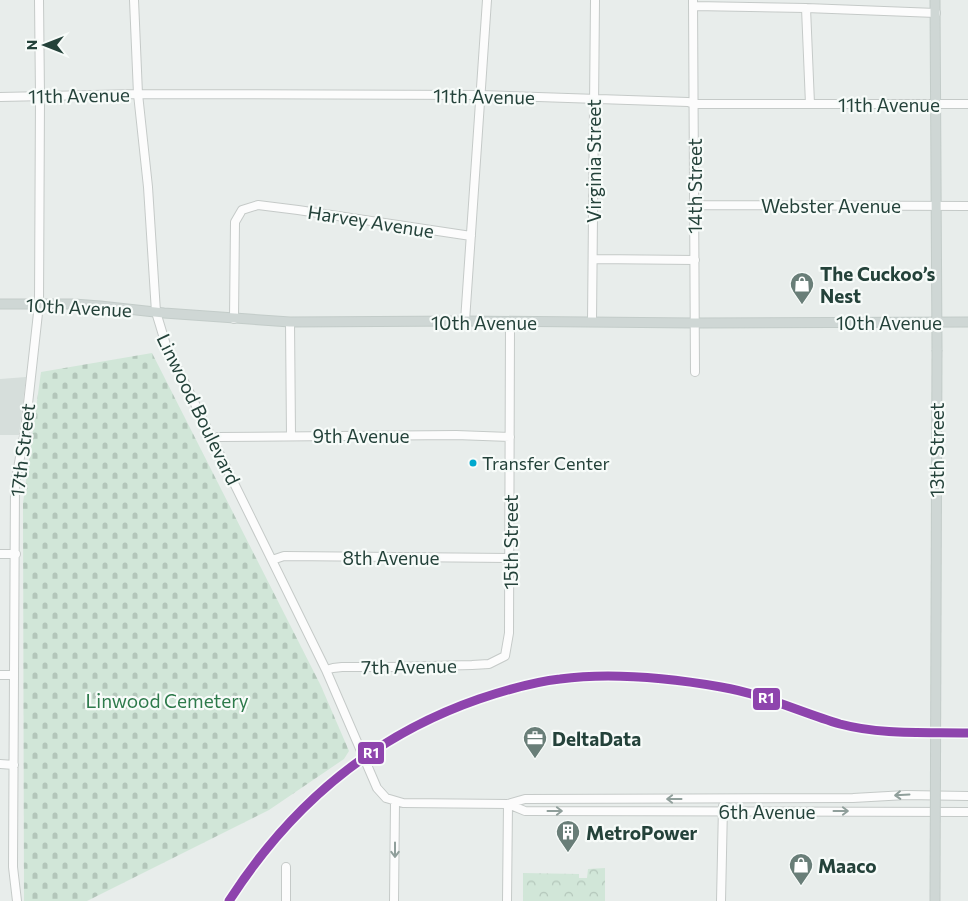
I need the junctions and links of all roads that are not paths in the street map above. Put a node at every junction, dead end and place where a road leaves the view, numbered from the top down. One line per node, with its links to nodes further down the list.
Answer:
1 (39, 0): 12 (street, 17th Street)
2 (134, 0): 9 (street, Linwood Boulevard)
3 (487, 0): 10 (street)
4 (595, 0): 13 (street, Virginia Street)
5 (935, 0): 8 (main road, 13th Street)
6 (694, 3): 7 (street); 14 (street, 14th Street)
7 (806, 8): 8 (street); 15 (street)
8 (936, 13): 16 (main road, 13th Street)
9 (138, 94): 10 (street, 11th Avenue); 12 (street, 11th Avenue); 26 (street, Linwood Boulevard)
10 (481, 95): 13 (street, 11th Avenue); 21 (street)
11 (0, 96): 12 (street, 11th Avenue)
12 (40, 96): 25 (street, 17th Street)
13 (594, 99): 14 (street, 11th Avenue); 22 (street, Virginia Street)
14 (694, 104): 15 (street, 11th Avenue); 18 (street, 14th Street)
15 (810, 104): 16 (street, 11th Avenue)
16 (936, 104): 17 (street, 11th Avenue); 19 (main road, 13th Street)
17 (968, 104)
18 (695, 205): 19 (street, Webster Avenue); 23 (street, 14th Street)
19 (937, 205): 20 (street, Webster Avenue); 31 (main road, 13th Street)
20 (968, 206)
21 (471, 236): 27 (street, Harvey Avenue); 29 (street)
22 (593, 259): 23 (street); 30 (street, Virginia Street)
23 (694, 260): 34 (street, 14th Street)
24 (0, 304): 25 (main road, 10th Avenue)
25 (39, 304): 26 (main road, 10th Avenue); 40 (street, 17th Street)
26 (156, 312): 27 (main road, 10th Avenue); 38 (street, Linwood Boulevard)
27 (234, 319): 28 (main road, 10th Avenue)
28 (290, 322): 29 (main road, 10th Avenue); 36 (street)
29 (464, 322): 33 (main road, 10th Avenue)
30 (592, 322): 33 (main road, 10th Avenue); 34 (main road, 10th Avenue)
31 (938, 322): 32 (main road, 10th Avenue); 34 (main road, 10th Avenue); 61 (main road, 13th Street, bridge)
32 (968, 322)
33 (510, 323): 37 (street, 15th Street)
34 (695, 324): 35 (street, 14th Street)
35 (695, 372)
36 (291, 436): 37 (street, 9th Avenue); 38 (street, 9th Avenue)
37 (510, 437): 41 (street, 15th Street)
38 (213, 440): 42 (street, Linwood Boulevard)
39 (0, 554): 40 (street)
40 (16, 554): 46 (street, 17th Street)
41 (510, 558): 42 (street, 8th Avenue); 43 (street, 15th Street)
42 (272, 560): 44 (street, Linwood Boulevard)
43 (491, 663): 44 (street, 7th Avenue)
44 (326, 670): 51 (street, Linwood Boulevard)
45 (0, 675): 46 (street)
46 (14, 675): 48 (street, 17th Street)
47 (0, 764): 48 (street)
48 (14, 765): 56 (street, 17th Street)
49 (968, 796): 50 (street, 6th Avenue, one-way to 50)
50 (723, 799): 52 (street, 6th Avenue, one-way to 52); 53 (street)
51 (395, 802): 52 (street, 6th Avenue); 58 (street, one-way to 58)
52 (508, 804): 53 (street, 6th Avenue, one-way to 53); 59 (street)
53 (722, 811): 54 (street, 6th Avenue, one-way to 54); 60 (street)
54 (968, 812)
55 (286, 868): 57 (street)
56 (17, 901)
57 (286, 901)
58 (394, 901)
59 (507, 901)
60 (721, 901)
61 (935, 901)

